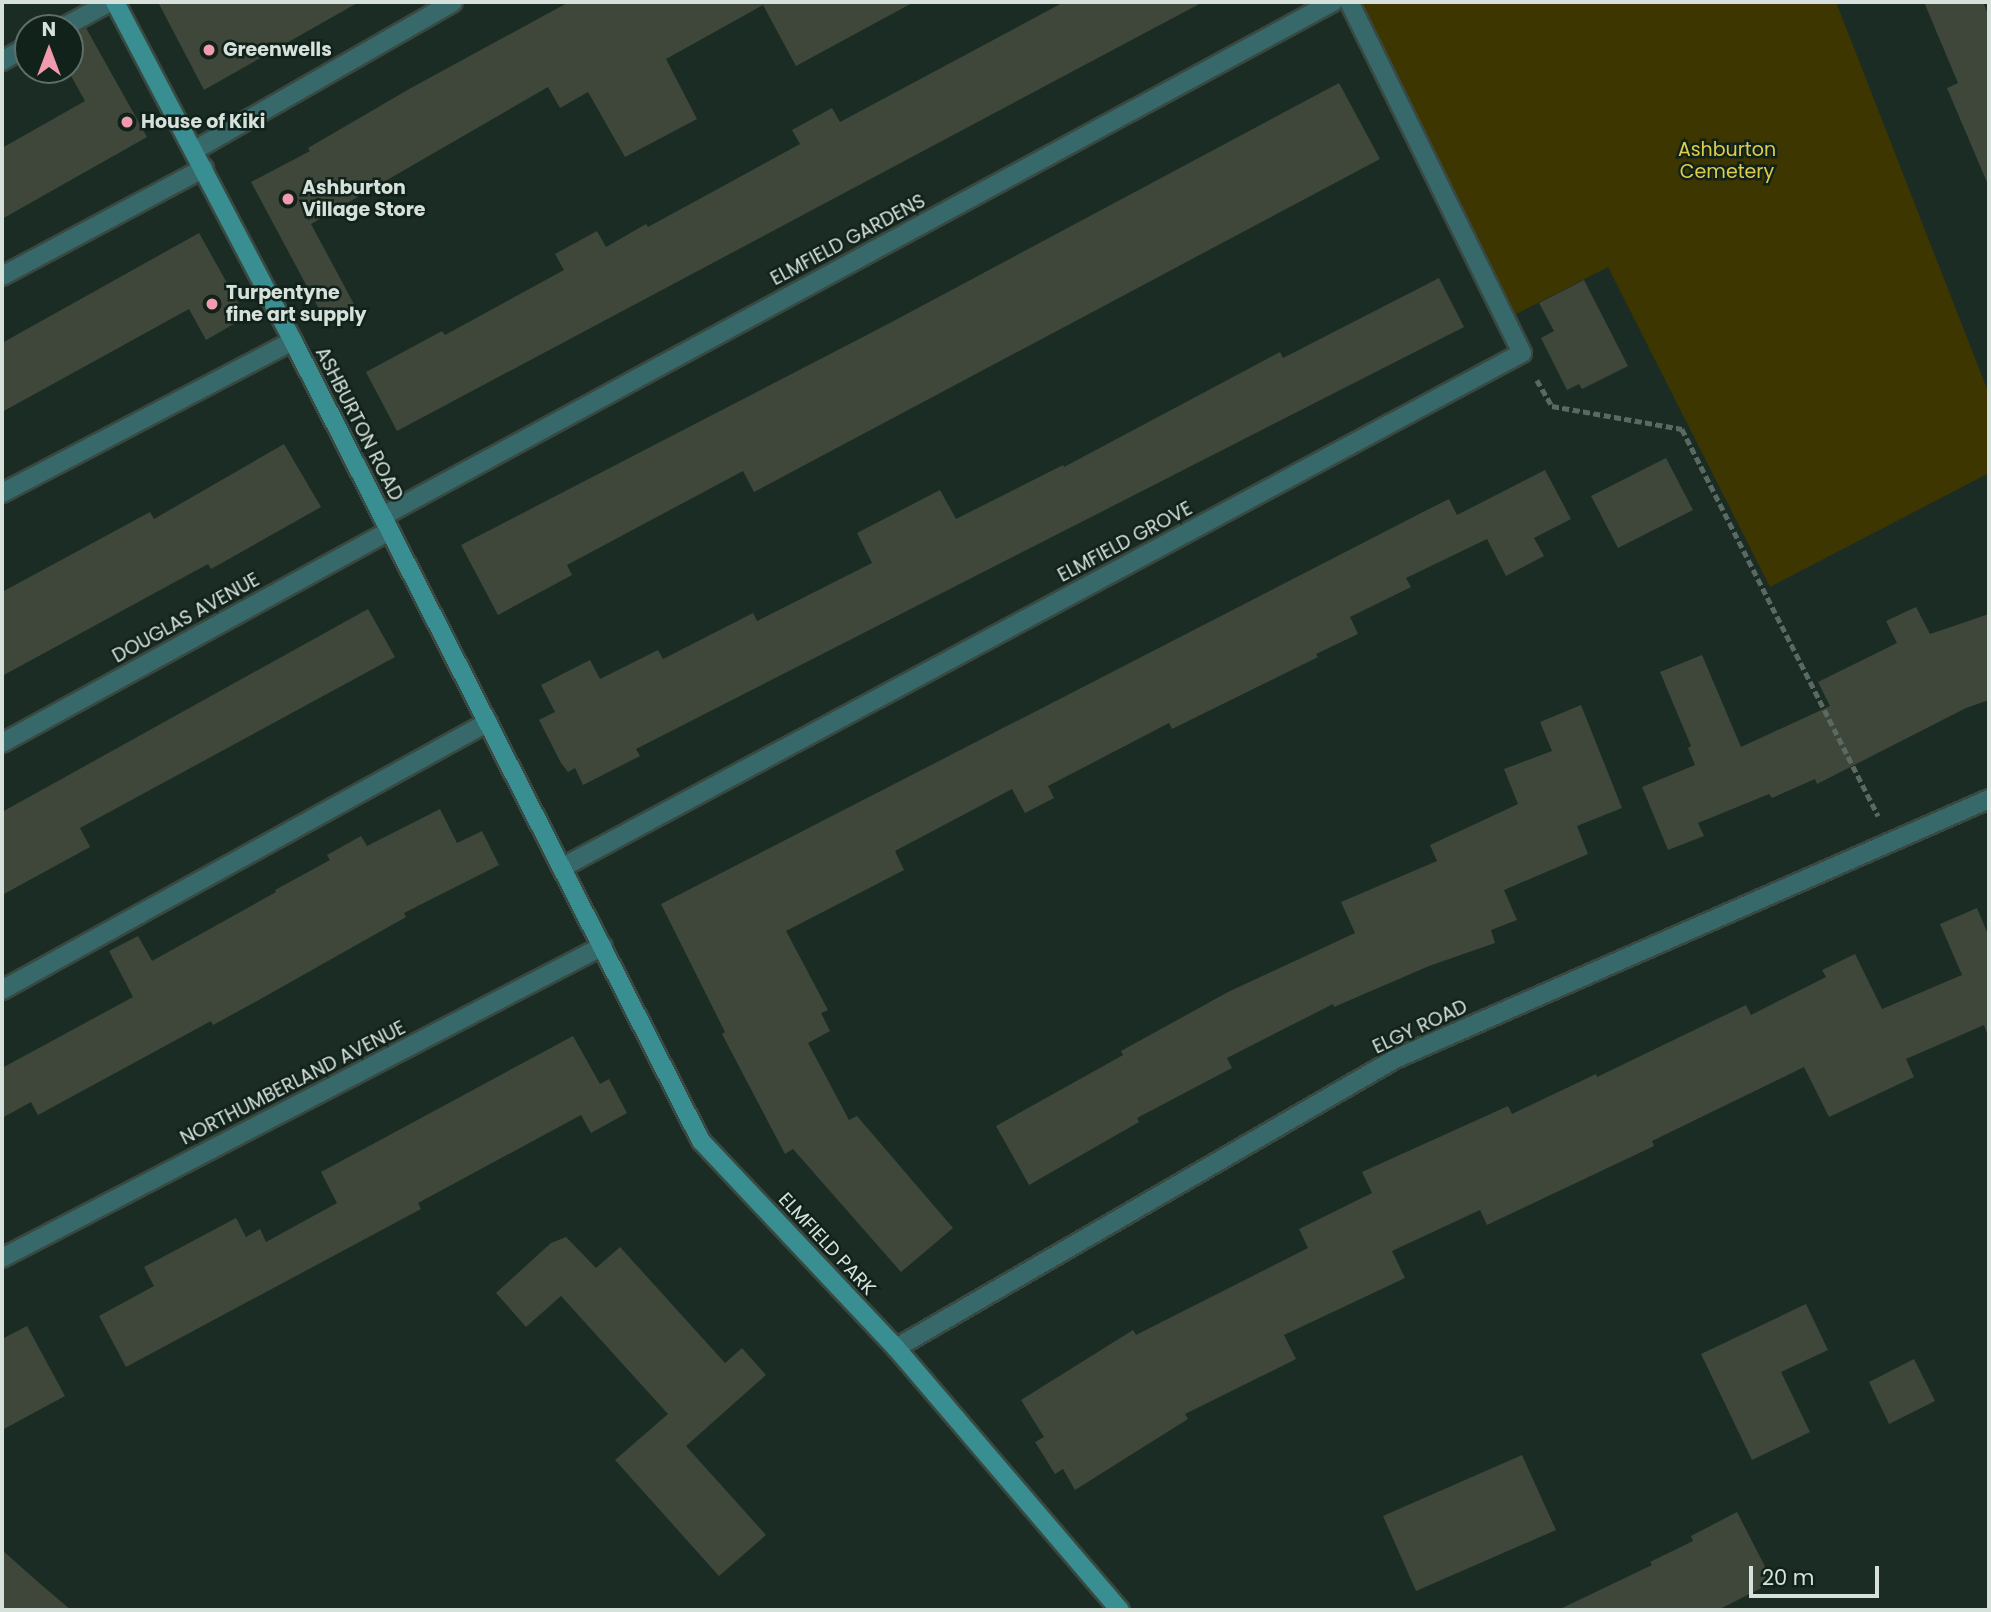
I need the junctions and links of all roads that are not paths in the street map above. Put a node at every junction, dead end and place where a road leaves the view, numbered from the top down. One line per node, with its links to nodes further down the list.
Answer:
1 (113, 2): 5 (street); 6 (street, ASHBURTON ROAD)
2 (453, 2): 6 (street)
3 (1333, 2): 11 (street, ELMFIELD GARDENS)
4 (1349, 2): 15 (street, ELMFIELD GROVE)
5 (84, 17)
6 (195, 150): 7 (street, ASHBURTON ROAD)
7 (204, 168): 8 (street); 9 (street, ASHBURTON ROAD)
8 (2, 276)
9 (293, 341): 10 (street); 11 (street, ASHBURTON ROAD)
10 (2, 493)
11 (386, 524): 12 (street, ASHBURTON ROAD); 13 (street, DOUGLAS AVENUE)
12 (488, 722): 15 (street, ASHBURTON ROAD); 17 (street)
13 (2, 743)
14 (1989, 799): 19 (street, ELGY ROAD)
15 (563, 867): 16 (street, ELMFIELD PARK)
16 (603, 946): 18 (street, NORTHUMBERLAND AVENUE); 19 (street, ELMFIELD PARK)
17 (2, 990)
18 (2, 1258)
19 (896, 1348): 20 (street, ELMFIELD PARK)
20 (1121, 1610)

